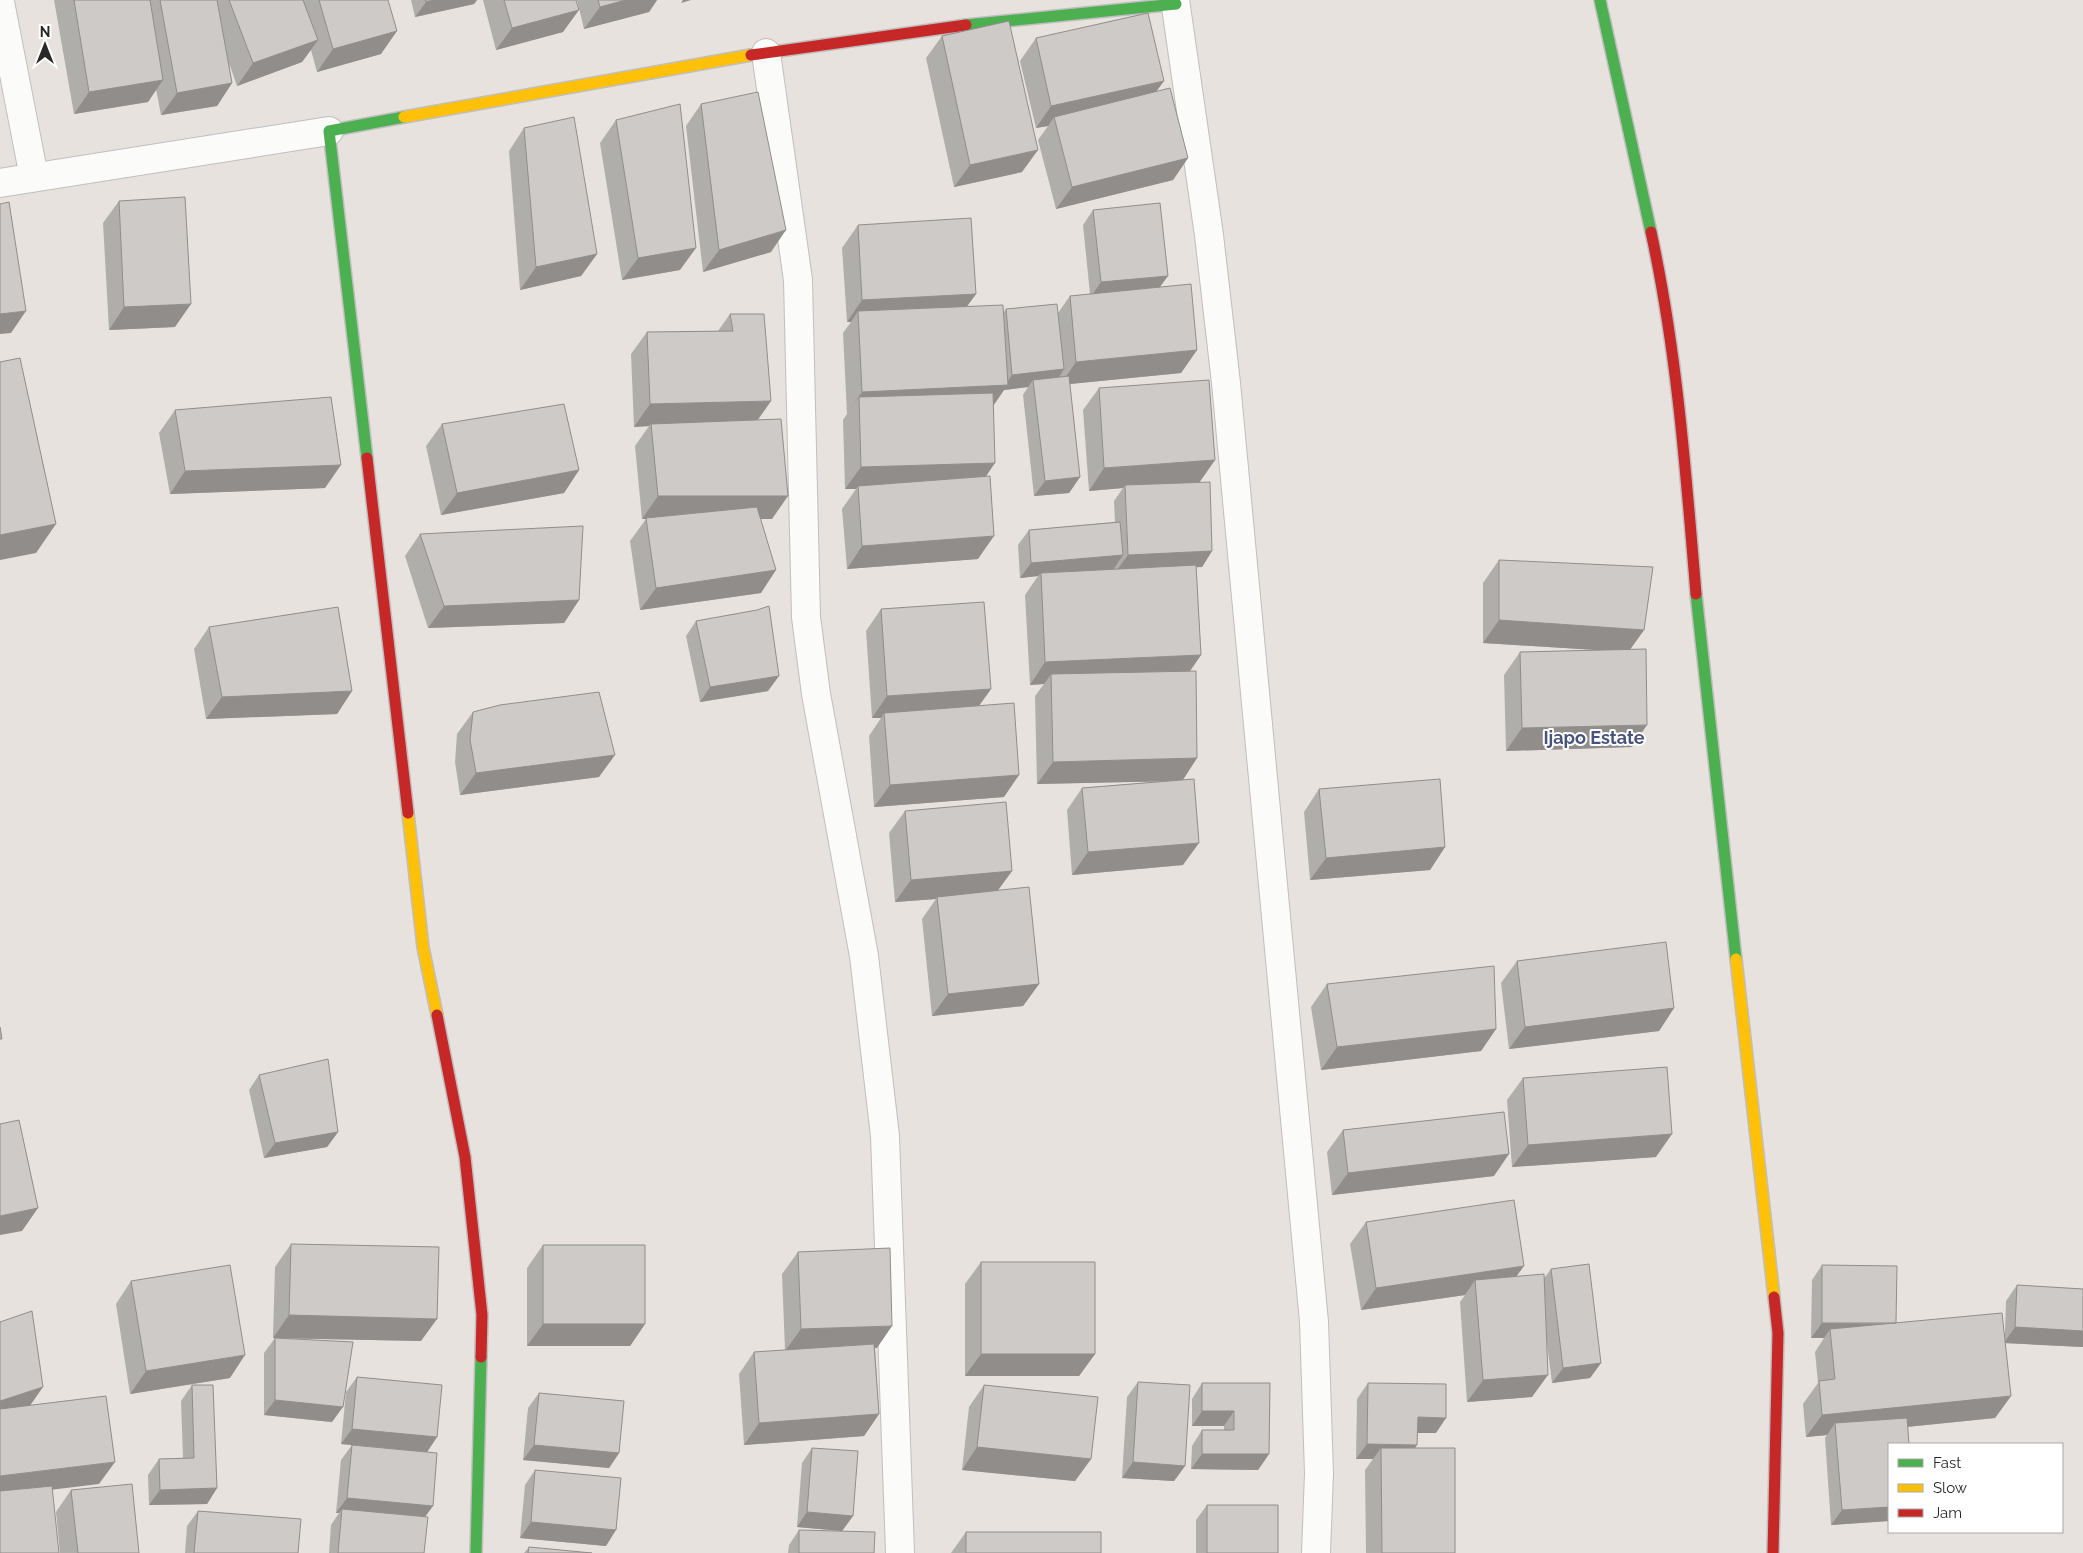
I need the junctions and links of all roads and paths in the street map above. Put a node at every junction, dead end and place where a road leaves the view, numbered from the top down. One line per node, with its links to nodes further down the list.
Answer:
1 (1600, 0): 11 (street)
2 (0, 2): 6 (street)
3 (1175, 2): 4 (street); 10 (street)
4 (766, 53): 5 (street); 9 (street)
5 (329, 131): 6 (street); 8 (street)
6 (34, 177): 7 (street)
7 (0, 183)
8 (476, 1553)
9 (900, 1553)
10 (1316, 1553)
11 (1773, 1553)

